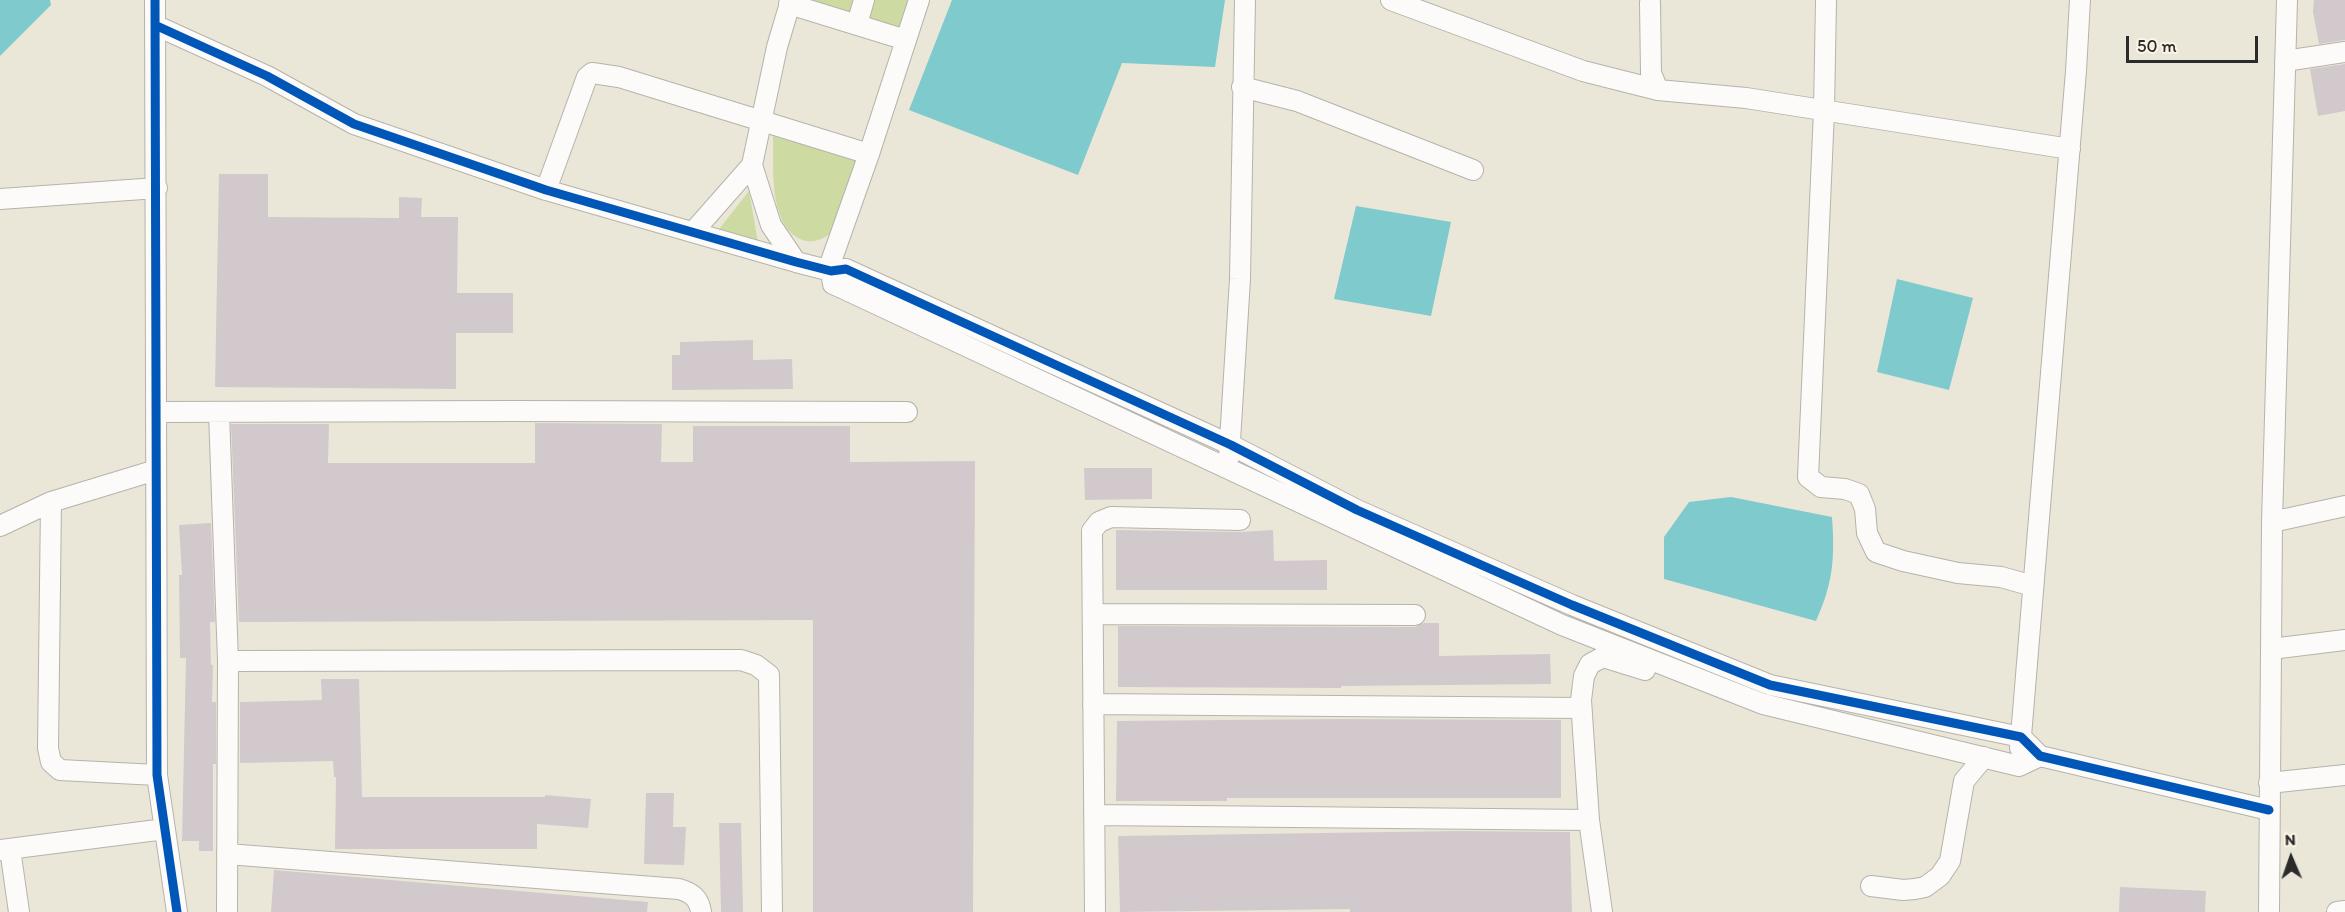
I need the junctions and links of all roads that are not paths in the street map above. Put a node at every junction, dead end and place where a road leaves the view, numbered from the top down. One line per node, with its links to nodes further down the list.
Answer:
1 (155, 0): 13 (street)
2 (864, 0): 12 (street)
3 (919, 0): 14 (street)
4 (1245, 0): 17 (street)
5 (1391, 0): 11 (street)
6 (1826, 0): 19 (street)
7 (2080, 0): 21 (street)
8 (2287, 0): 16 (street)
9 (790, 2): 12 (street); 20 (street)
10 (1650, 3): 18 (street)
11 (1423, 6): 18 (street)
12 (857, 24): 14 (street)
13 (157, 26): 25 (street); 26 (street)
14 (906, 40): 22 (street)
15 (2345, 52): 16 (street)
16 (2285, 61): 40 (street)
17 (1242, 87): 24 (street); 34 (street)
18 (1658, 90): 19 (street)
19 (1824, 111): 21 (street); 42 (street)
20 (761, 121): 22 (street); 23 (street); 26 (street)
21 (2070, 149): 42 (street)
22 (869, 154): 30 (street)
23 (752, 165): 28 (street); 29 (street)
24 (1473, 170)
25 (157, 188): 27 (street); 31 (street)
26 (546, 190): 28 (street)
27 (0, 199)
28 (693, 232): 29 (street)
29 (796, 262): 30 (street)
30 (830, 271): 34 (street); 35 (street)
31 (156, 412): 33 (street); 36 (street)
32 (908, 412): 33 (street)
33 (219, 413): 49 (street)
34 (1231, 445): 35 (street); 43 (street)
35 (1227, 469): 46 (street)
36 (156, 470): 37 (street); 57 (street)
37 (51, 502): 41 (street); 57 (street)
38 (2345, 506): 40 (street)
39 (1240, 520): 44 (street)
40 (2272, 522): 48 (street)
41 (0, 526)
42 (2033, 586): 53 (street)
43 (1572, 605): 46 (street); 53 (street)
44 (1093, 614): 45 (street); 51 (street)
45 (1415, 615)
46 (1562, 625): 50 (street)
47 (2345, 640): 48 (street)
48 (2271, 650): 59 (street)
49 (228, 661): 65 (street); 72 (street)
50 (1708, 682): 52 (street); 55 (street)
51 (1093, 704): 52 (street); 61 (street)
52 (1581, 708): 62 (street)
53 (2021, 737): 54 (street); 56 (street)
54 (2040, 756): 56 (street); 60 (street)
55 (1984, 757): 56 (street); 66 (street)
56 (2019, 766)
57 (157, 775): 63 (street)
58 (2345, 775): 59 (street)
59 (2269, 783): 60 (street)
60 (2269, 810): 75 (street)
61 (1094, 814): 62 (street); 73 (street)
62 (1589, 820): 74 (street)
63 (165, 829): 64 (street); 69 (street)
64 (5, 849): 68 (street)
65 (227, 854): 70 (street); 71 (street)
66 (1871, 886)
67 (2345, 911): 76 (street)
68 (19, 912)
69 (177, 912)
70 (227, 912)
71 (701, 912)
72 (772, 912)
73 (1095, 912)
74 (1602, 912)
75 (2269, 912)
76 (2337, 912)

